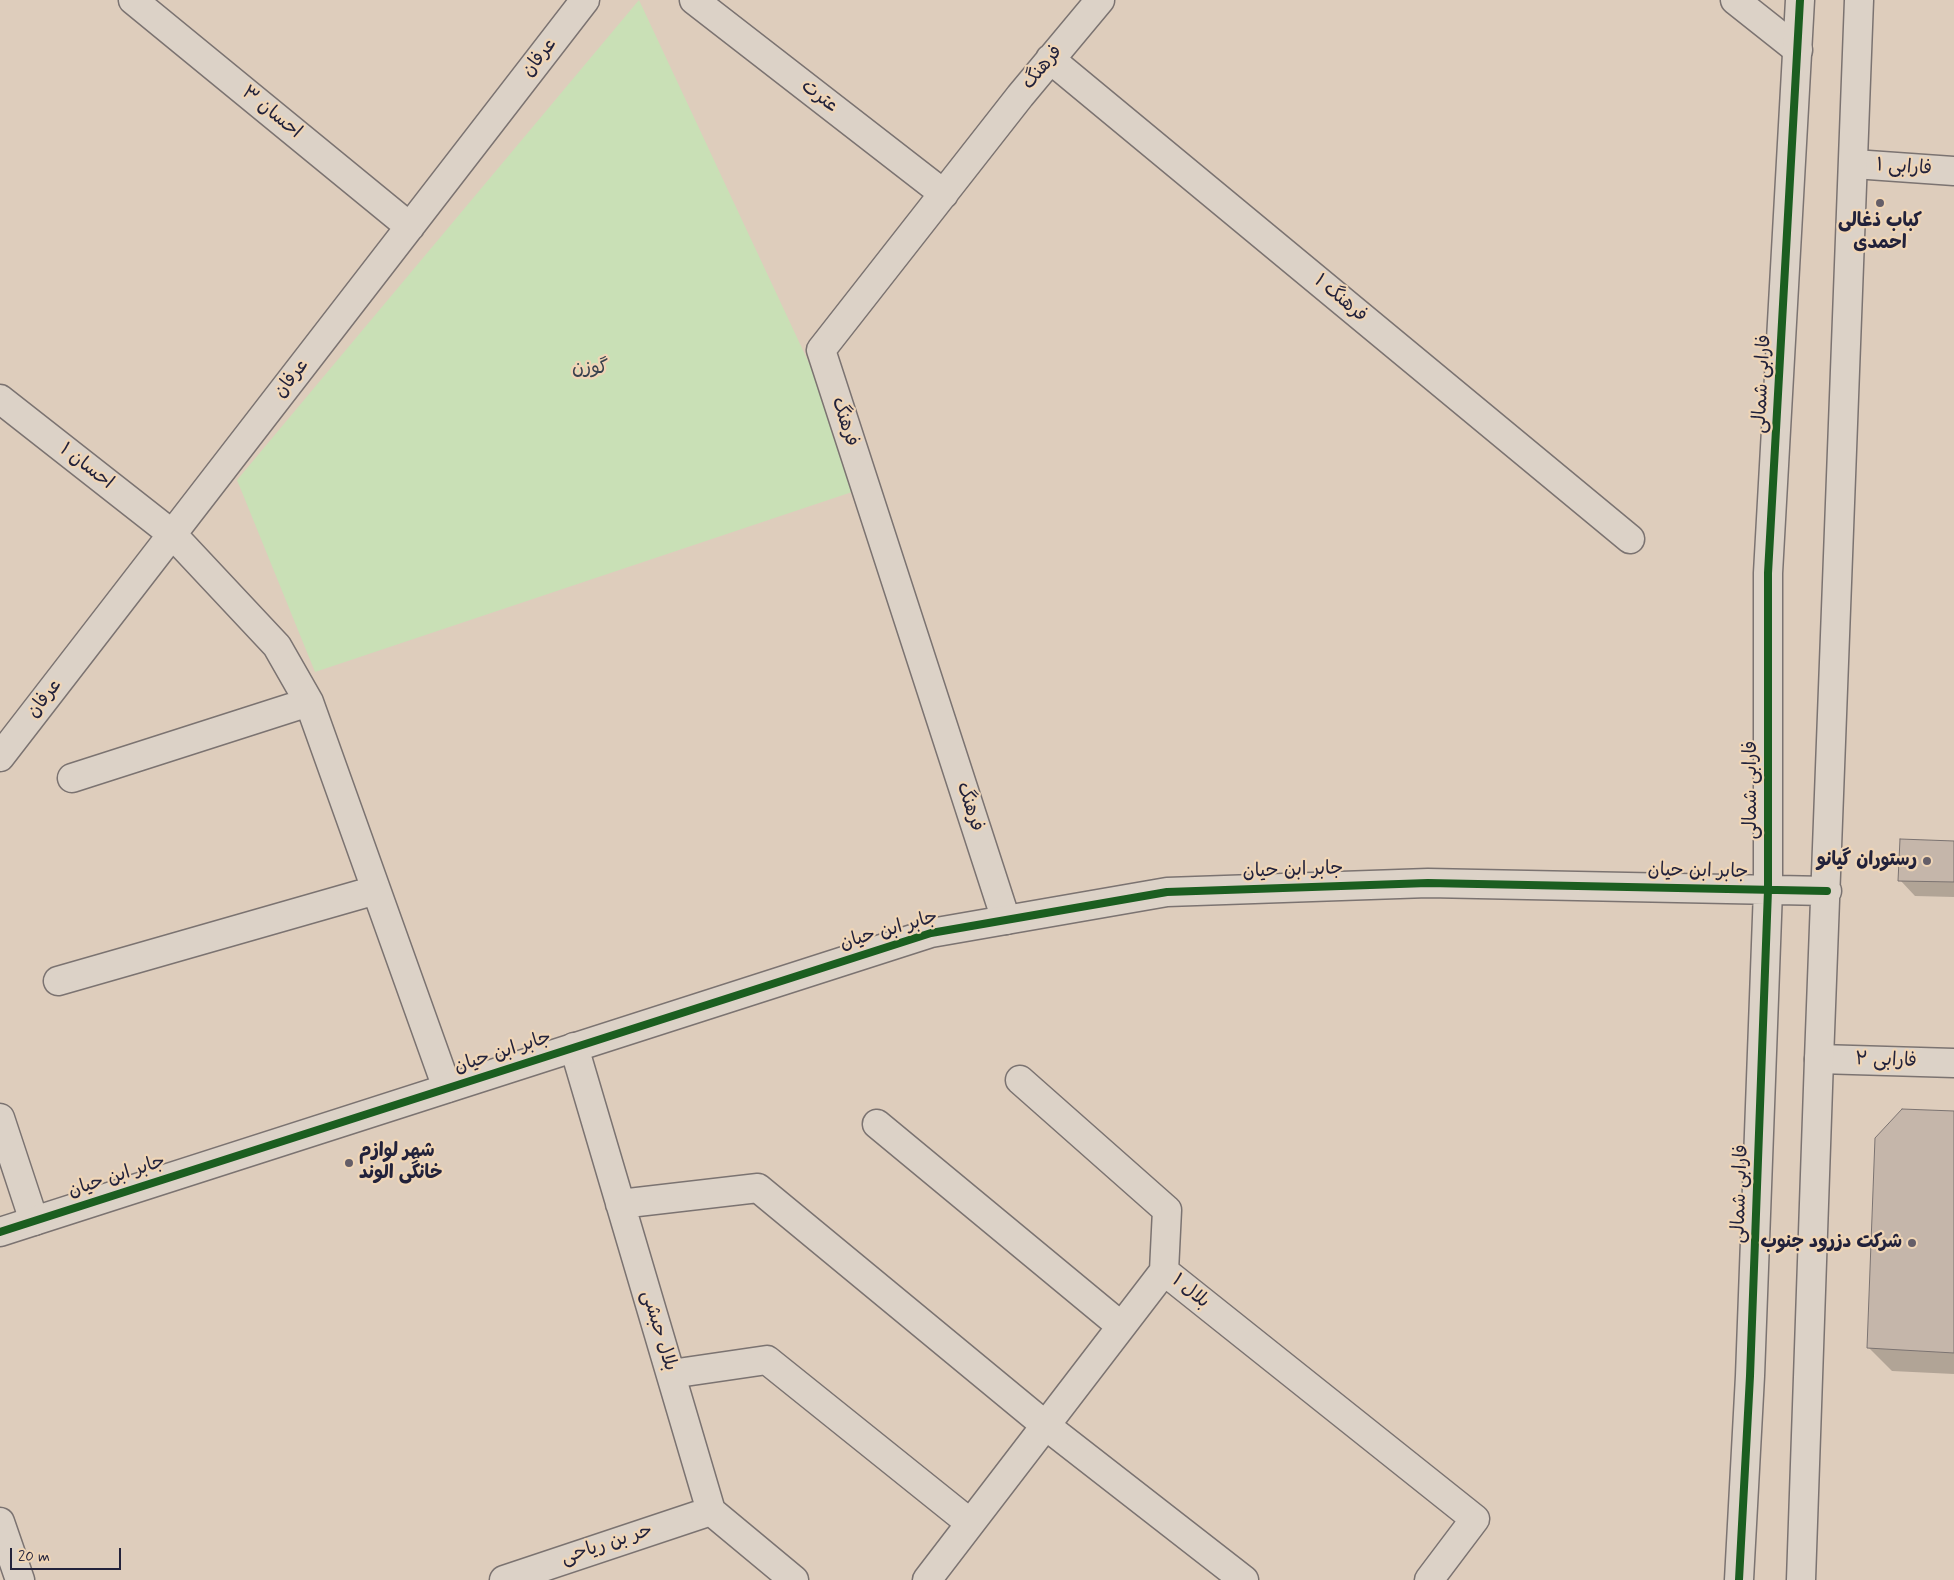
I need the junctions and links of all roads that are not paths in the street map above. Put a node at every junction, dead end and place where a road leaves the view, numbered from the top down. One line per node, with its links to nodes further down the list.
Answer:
1 (133, 0): 13 (street, احسان ۳)
2 (585, 0): 13 (street, عرفان)
3 (694, 0): 12 (street, عترت)
4 (1100, 0): 9 (street, فرهنگ)
5 (1735, 0): 8 (street)
6 (1800, 0): 8 (street, فارابی شمالی)
7 (1859, 0): 10 (street)
8 (1798, 50): 21 (street, فارابی شمالی)
9 (1050, 60): 12 (street, فرهنگ); 16 (street, فرهنگ ۱)
10 (1854, 164): 11 (street, فارابی ۱); 22 (street)
11 (1954, 172)
12 (944, 194): 23 (street, فرهنگ)
13 (410, 227): 15 (street, عرفان)
14 (0, 399): 15 (street, احسان ۱)
15 (172, 534): 17 (street, احسان ۱); 18 (street, عرفان)
16 (1630, 538)
17 (309, 702): 19 (street); 20 (street, احسان ۱)
18 (0, 757)
19 (72, 778)
20 (376, 890): 24 (street); 29 (street, احسان ۱)
21 (1768, 890): 22 (street, جابر ابن حیان); 23 (street, جابر ابن حیان); 48 (street, فارابی شمالی)
22 (1827, 891): 26 (street)
23 (1006, 920): 25 (street, جابر ابن حیان)
24 (58, 981)
25 (574, 1047): 29 (street, جابر ابن حیان); 32 (street, بلال حبشی)
26 (1819, 1059): 27 (street, فارابی ۲); 49 (street)
27 (1954, 1063)
28 (1020, 1080): 35 (street)
29 (446, 1088): 33 (street, جابر ابن حیان)
30 (0, 1118): 33 (street)
31 (876, 1124): 36 (street)
32 (620, 1204): 37 (street, بلال حبشی); 38 (street)
33 (34, 1221): 34 (street, جابر ابن حیان)
34 (0, 1232)
35 (1164, 1271): 36 (street, بلال ۱); 47 (street, بلال ۱)
36 (1121, 1326): 38 (street, بلال ۱)
37 (671, 1374): 39 (street, بلال حبشی); 41 (street)
38 (1045, 1425): 41 (street, بلال ۱); 46 (street)
39 (711, 1511): 43 (street, حر بن ریاحی); 44 (street)
40 (0, 1522): 42 (street)
41 (970, 1523): 45 (street, بلال ۱)
42 (20, 1580)
43 (504, 1580)
44 (794, 1580)
45 (927, 1580)
46 (1244, 1580)
47 (1428, 1580)
48 (1739, 1580)
49 (1802, 1580)

